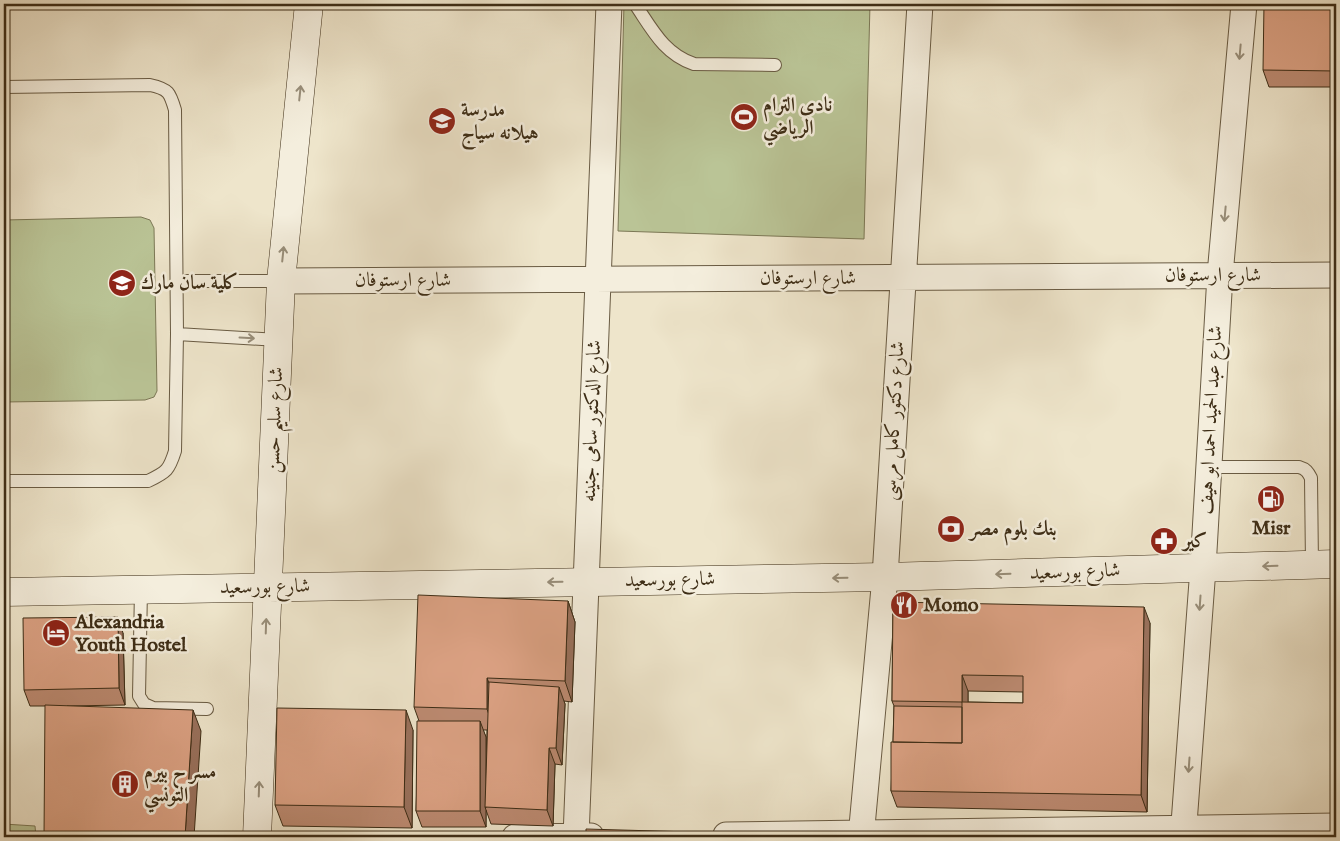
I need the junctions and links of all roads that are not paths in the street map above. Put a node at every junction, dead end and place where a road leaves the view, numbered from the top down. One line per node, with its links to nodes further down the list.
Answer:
1 (309, 4): 13 (main road, شارع سليم حسن, one-way to 1)
2 (609, 4): 11 (street, شارع الدكتور سامى جنينه)
3 (635, 4): 6 (lane)
4 (920, 4): 10 (street, شارع دكتور كامل مرسى)
5 (1244, 4): 8 (street, شارع عبد الحميد احمد ابو هيف, one-way to 8)
6 (775, 65)
7 (4, 87): 12 (lane)
8 (1220, 275): 9 (street, شارع ارستوفان); 10 (street, شارع ارستوفان); 16 (street, شارع عبد الحميد احمد ابو هيف)
9 (1336, 275)
10 (902, 277): 11 (street, شارع ارستوفان); 20 (street, شارع دكتور كامل مرسى)
11 (598, 279): 13 (street, شارع ارستوفان); 21 (street, شارع الدكتور سامى جنينه)
12 (177, 281): 13 (lane); 14 (lane)
13 (281, 281): 15 (main road, شارع سليم حسن)
14 (177, 334): 15 (lane, one-way to 15); 17 (lane)
15 (278, 340): 22 (main road, شارع سليم حسن)
16 (1209, 466): 18 (lane); 19 (street, شارع عبد الحميد احمد ابو هيف)
17 (4, 481)
18 (1324, 565): 19 (main road, شارع بورسعيد, one-way to 19)
19 (1203, 568): 20 (main road, شارع بورسعيد, one-way to 20); 27 (street, شارع عبد الحميد احمد ابو هيف, one-way to 27)
20 (885, 577): 21 (main road, شارع بورسعيد, one-way to 21); 29 (street, شارع دكتور كامل مرسى)
21 (586, 582): 22 (main road, شارع بورسعيد, one-way to 22); 33 (street, شارع الدكتور سامى جنينه)
22 (268, 587): 23 (main road, شارع بورسعيد); 31 (main road, شارع سليم حسن, one-way to 22)
23 (140, 589): 24 (main road, شارع بورسعيد); 25 (lane)
24 (4, 592)
25 (207, 709)
26 (1336, 826): 27 (street)
27 (1184, 833): 29 (street)
28 (704, 835): 29 (street)
29 (861, 835)
30 (615, 836): 33 (street)
31 (257, 837)
32 (516, 837): 33 (street)
33 (576, 837)

